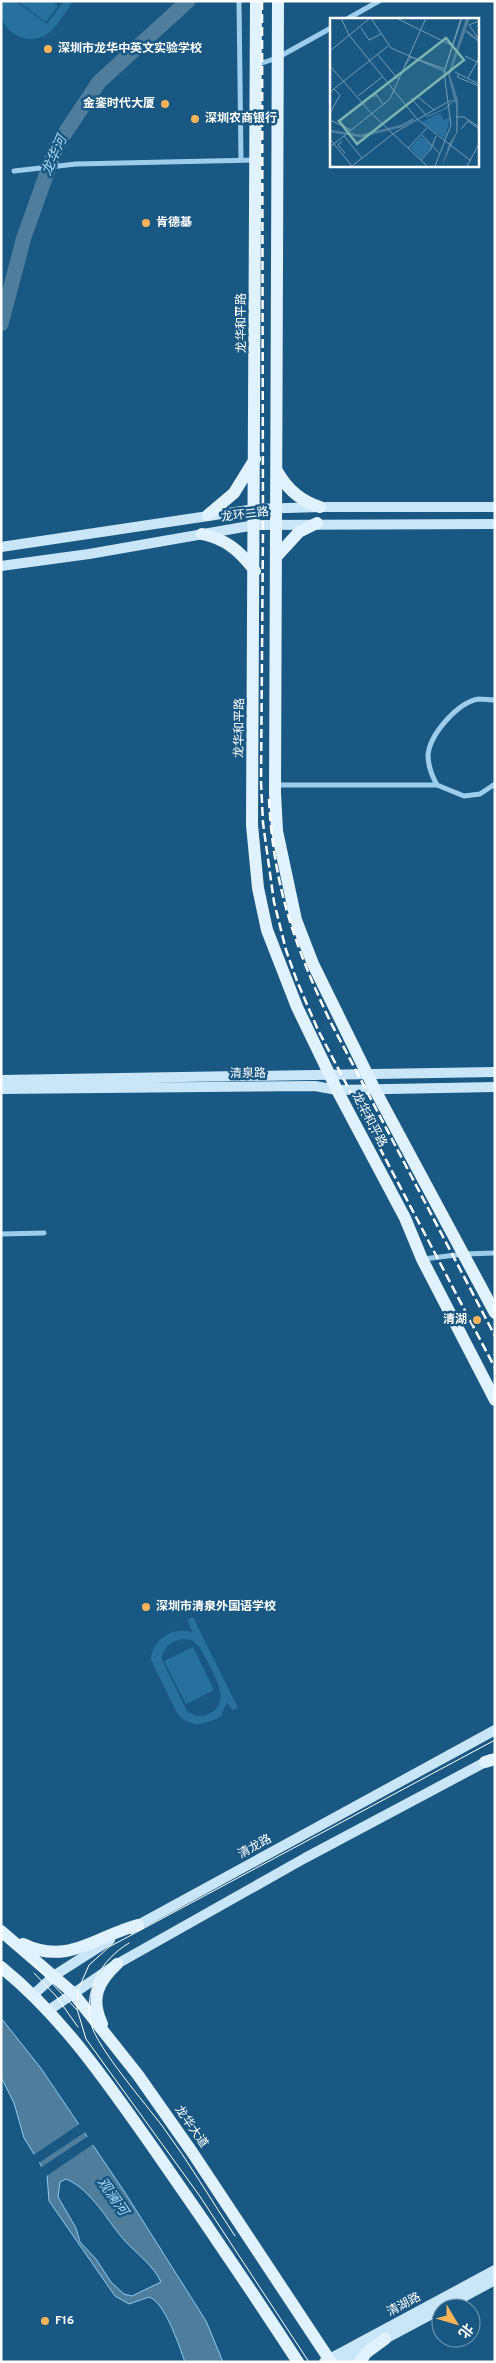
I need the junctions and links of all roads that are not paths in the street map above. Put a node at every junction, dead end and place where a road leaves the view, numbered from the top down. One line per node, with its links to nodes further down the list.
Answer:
1 (239, 1): 9 (street)
2 (256, 1): 8 (main road, 龙华和平路)
3 (278, 1): 7 (main road, 龙华和平路)
4 (379, 1): 5 (street)
5 (349, 18)
6 (330, 29): 7 (street)
7 (277, 58): 8 (street); 13 (main road, 龙华和平路)
8 (256, 64): 10 (main road, 龙华和平路)
9 (241, 160): 10 (street); 11 (street)
10 (256, 160): 12 (main road, 龙华和平路)
11 (14, 170)
12 (255, 459): 17 (main road, 龙华和平路); 18 (main road)
13 (277, 471): 14 (main road); 16 (main road, 龙华和平路)
14 (320, 507): 15 (main road, 龙环二路); 16 (main road, 龙环二路)
15 (495, 507)
16 (277, 508): 17 (main road, 龙环二路); 20 (main road, 龙华和平路)
17 (256, 509): 18 (main road, 龙环二路); 22 (main road, 龙华和平路)
18 (208, 515): 24 (main road, 龙环二路)
19 (316, 523): 20 (main road, 龙环二路); 21 (main road, 龙环二路); 25 (main road)
20 (277, 524): 22 (main road, 龙环二路); 25 (main road, 龙华和平路)
21 (495, 524)
22 (255, 525): 23 (main road, 龙环二路); 27 (main road, 龙华和平路)
23 (202, 534): 26 (main road, 龙环二路); 27 (main road)
24 (1, 547)
25 (277, 556): 30 (main road, 龙华和平路)
26 (1, 566)
27 (255, 571): 34 (main road, 龙华和平路)
28 (495, 700): 31 (street)
29 (495, 784): 31 (street)
30 (275, 785): 31 (street); 33 (main road, 龙华和平路)
31 (437, 785)
32 (495, 1072): 33 (main road, 清泉路)
33 (367, 1073): 34 (main road, 清泉路); 37 (main road, 龙华和平路)
34 (330, 1075): 35 (main road, 清泉路); 39 (main road, 龙华和平路)
35 (1, 1080)
36 (495, 1087): 37 (main road, 清泉路)
37 (374, 1088): 39 (main road, 清泉路); 42 (main road, 龙华和平路)
38 (1, 1089): 39 (main road, 清泉路)
39 (337, 1090): 44 (main road, 龙华和平路)
40 (44, 1233): 41 (street)
41 (1, 1234)
42 (464, 1254): 43 (street); 44 (street); 45 (main road, 龙华和平路)
43 (495, 1254)
44 (422, 1259): 46 (main road, 龙华和平路)
45 (495, 1313)
46 (495, 1400)
47 (495, 1730): 49 (main road, 清龙路)
48 (491, 1759): 51 (main road)
49 (138, 1925): 50 (main road); 53 (main road, 清龙路)
50 (5, 1934): 53 (main road, 龙华大道)
51 (117, 1964): 54 (main road); 57 (main road)
52 (1, 1967): 55 (main road)
53 (55, 1975): 54 (main road, 龙华大道); 55 (main road, 清龙路)
54 (73, 1993): 56 (main road); 57 (main road, 龙华大道)
55 (33, 1994): 56 (main road)
56 (49, 2010): 64 (main road)
57 (110, 2039): 63 (main road, 龙华大道)
58 (495, 2270): 63 (main road, 清湖路)
59 (495, 2280): 60 (main road, 清湖路)
60 (461, 2298)
61 (431, 2314): 62 (main road, 清湖路)
62 (385, 2339): 63 (main road, 清湖路); 65 (main road)
63 (332, 2361)
64 (298, 2362)
65 (360, 2362)

